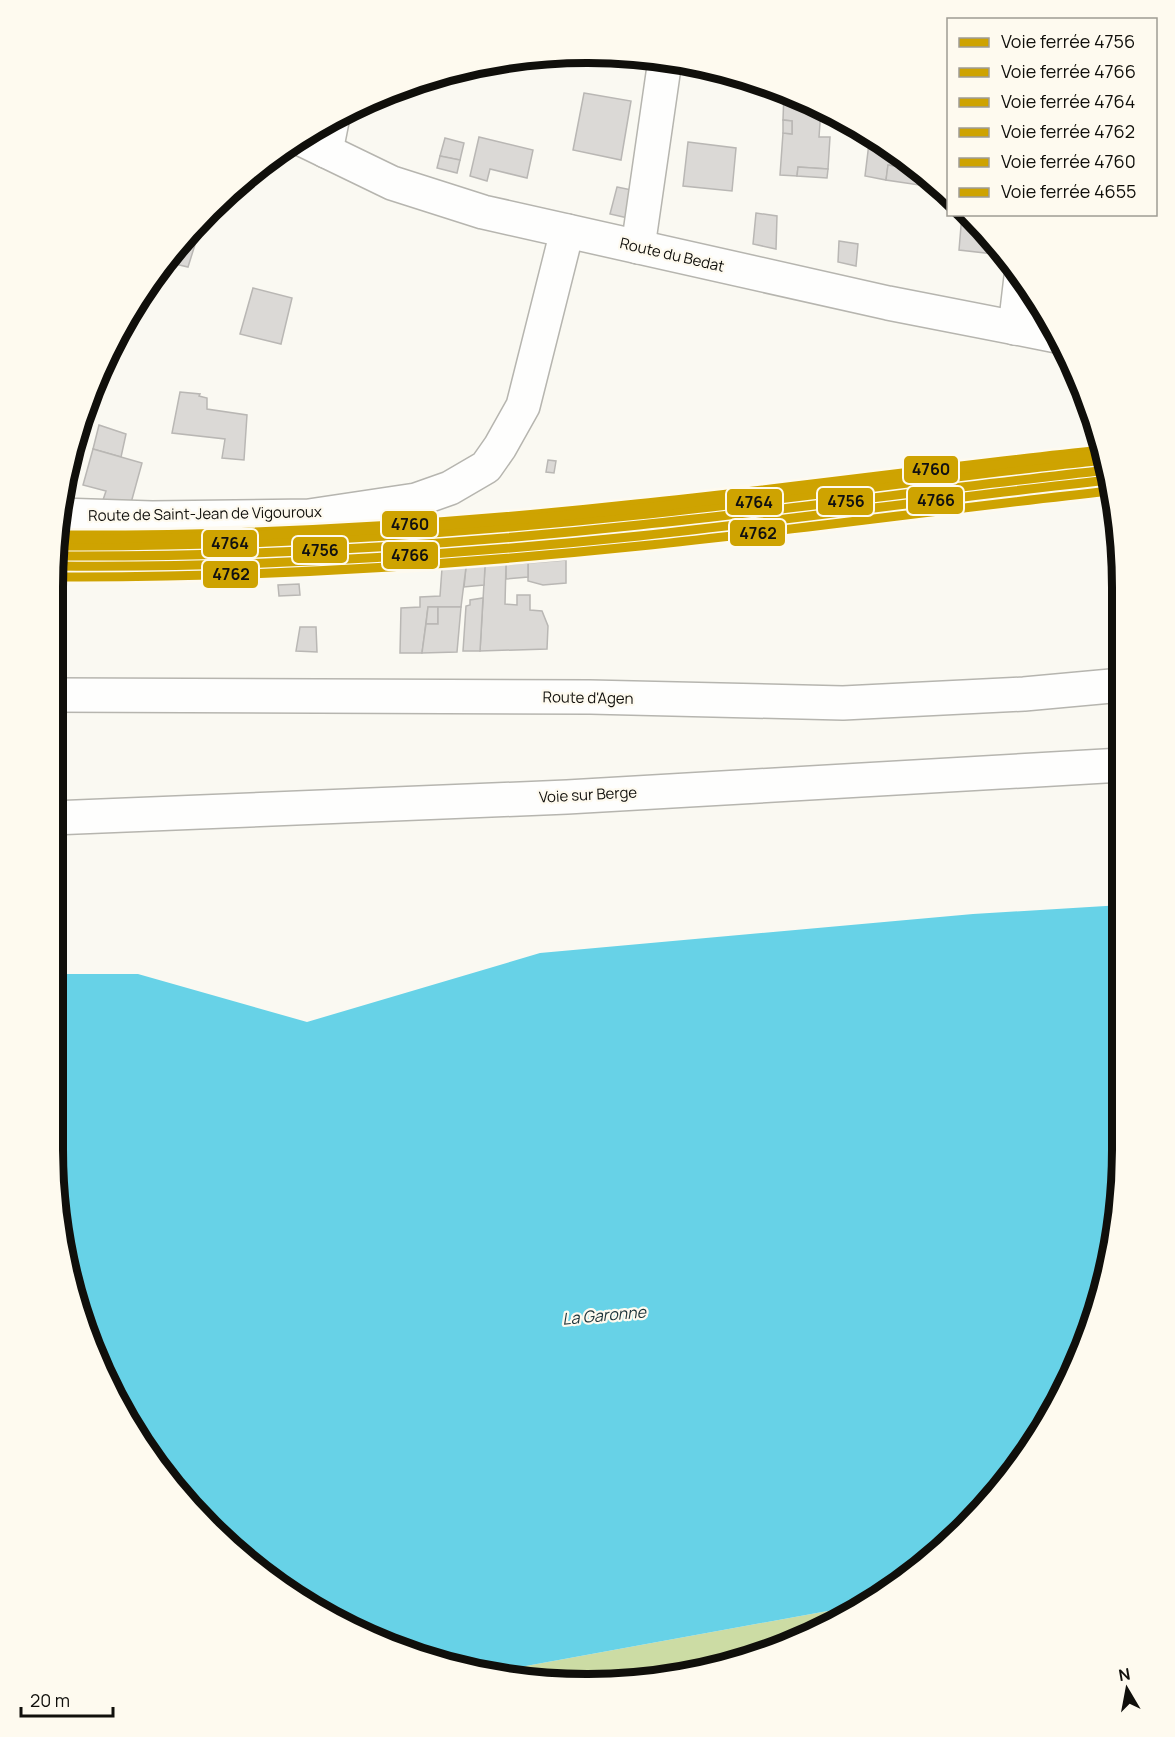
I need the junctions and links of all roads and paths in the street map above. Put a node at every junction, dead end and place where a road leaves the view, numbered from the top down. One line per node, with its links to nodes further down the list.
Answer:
1 (664, 68): 4 (main road)
2 (319, 136): 3 (main road, Route du Bedat)
3 (567, 231): 4 (main road, Route du Bedat); 8 (main road, Route de Saint-Jean de Vigouroux)
4 (638, 247): 6 (main road, Route du Bedat)
5 (1019, 290): 6 (main road)
6 (1015, 328): 7 (main road, Route du Bedat)
7 (1047, 334)
8 (68, 515)
9 (1112, 686): 10 (main road, Route d'Agen)
10 (63, 695)
11 (1112, 766): 12 (main road, Voie sur Berge)
12 (63, 818)

